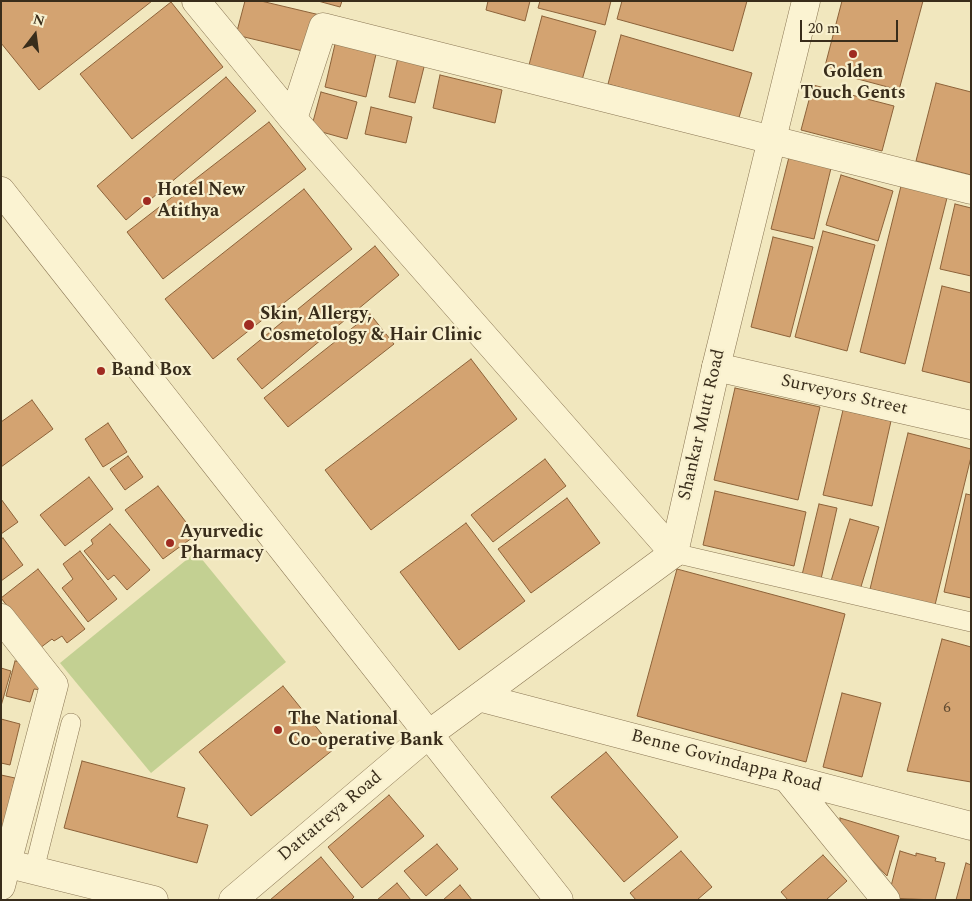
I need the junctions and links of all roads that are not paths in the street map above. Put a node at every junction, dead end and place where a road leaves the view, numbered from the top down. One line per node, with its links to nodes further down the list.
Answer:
1 (196, 1): 3 (street)
2 (806, 1): 4 (street, Shankar Mutt Road)
3 (293, 119): 4 (street); 9 (street)
4 (772, 140): 5 (street); 7 (street, Shankar Mutt Road)
5 (971, 190)
6 (1, 191): 14 (street)
7 (716, 367): 8 (street, Surveyors Street); 9 (street, Shankar Mutt Road)
8 (971, 425)
9 (674, 553): 11 (lane); 12 (street)
10 (1, 618): 17 (street)
11 (971, 622)
12 (482, 698): 14 (street); 15 (street, Benne Govindappa Road)
13 (71, 723): 18 (lane)
14 (429, 734): 20 (street, Dattatreya Road); 21 (street)
15 (786, 778): 16 (street, Benne Govindappa Road); 22 (street)
16 (971, 826)
17 (3, 870): 18 (street)
18 (34, 870): 19 (street)
19 (154, 900)
20 (233, 900)
21 (560, 900)
22 (886, 900)

